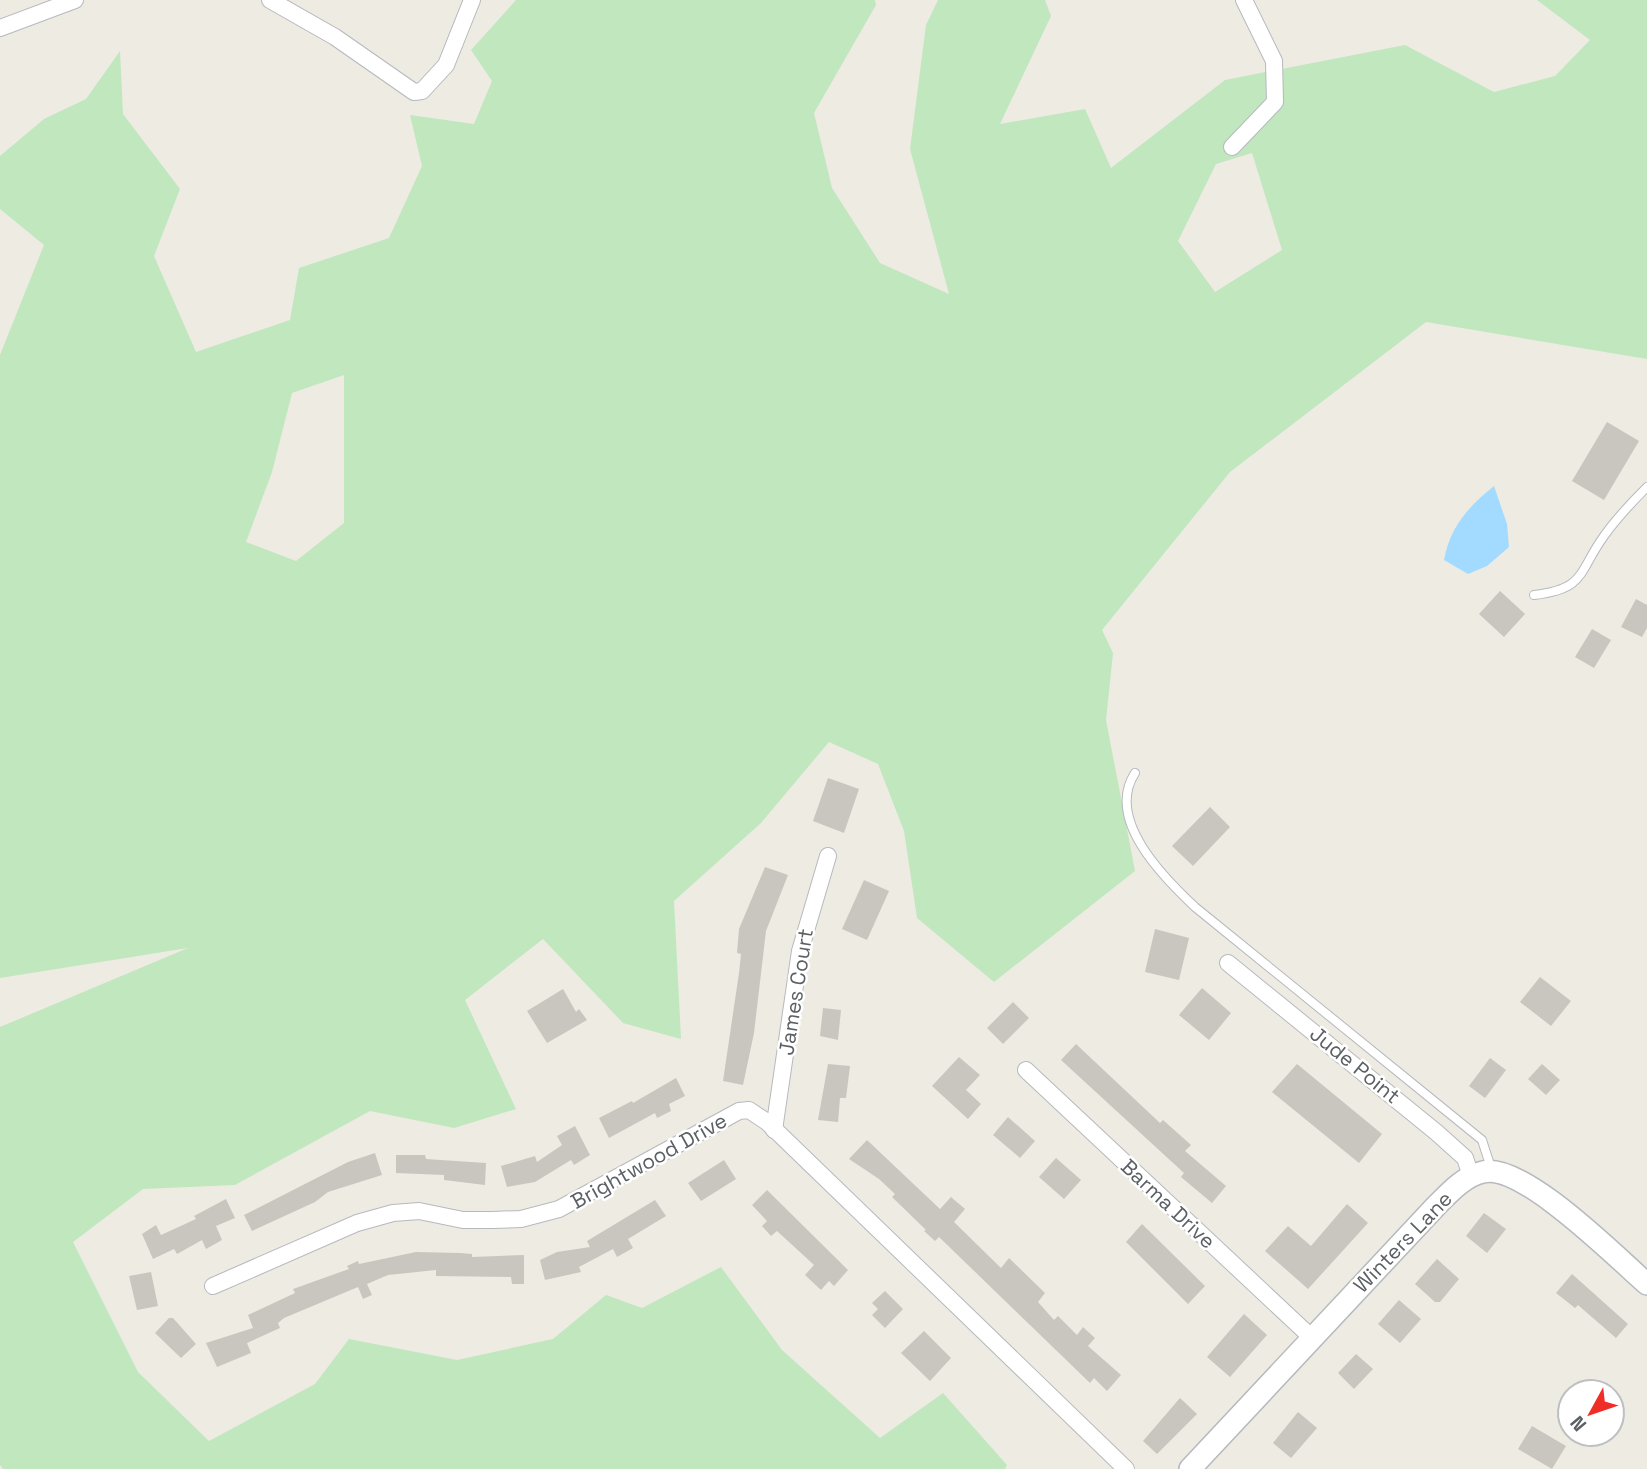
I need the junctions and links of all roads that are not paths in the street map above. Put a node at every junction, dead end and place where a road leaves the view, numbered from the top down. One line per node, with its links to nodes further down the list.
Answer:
1 (75, 0): 5 (street)
2 (270, 0): 3 (street)
3 (472, 0)
4 (1244, 0): 6 (street)
5 (0, 28)
6 (1232, 147)
7 (1647, 487): 8 (lane)
8 (1534, 595)
9 (1135, 774): 14 (lane)
10 (828, 856): 13 (street, James Court)
11 (1228, 963): 14 (street, Jude Point)
12 (1026, 1070): 17 (street, Barma Drive)
13 (774, 1130): 16 (street, Brightwood Drive); 18 (street, Brightwood Drive)
14 (1481, 1174): 15 (street); 17 (street, Winters Lane)
15 (1647, 1284)
16 (213, 1286)
17 (1311, 1337): 19 (street, Winters Lane)
18 (1126, 1469)
19 (1190, 1469)

